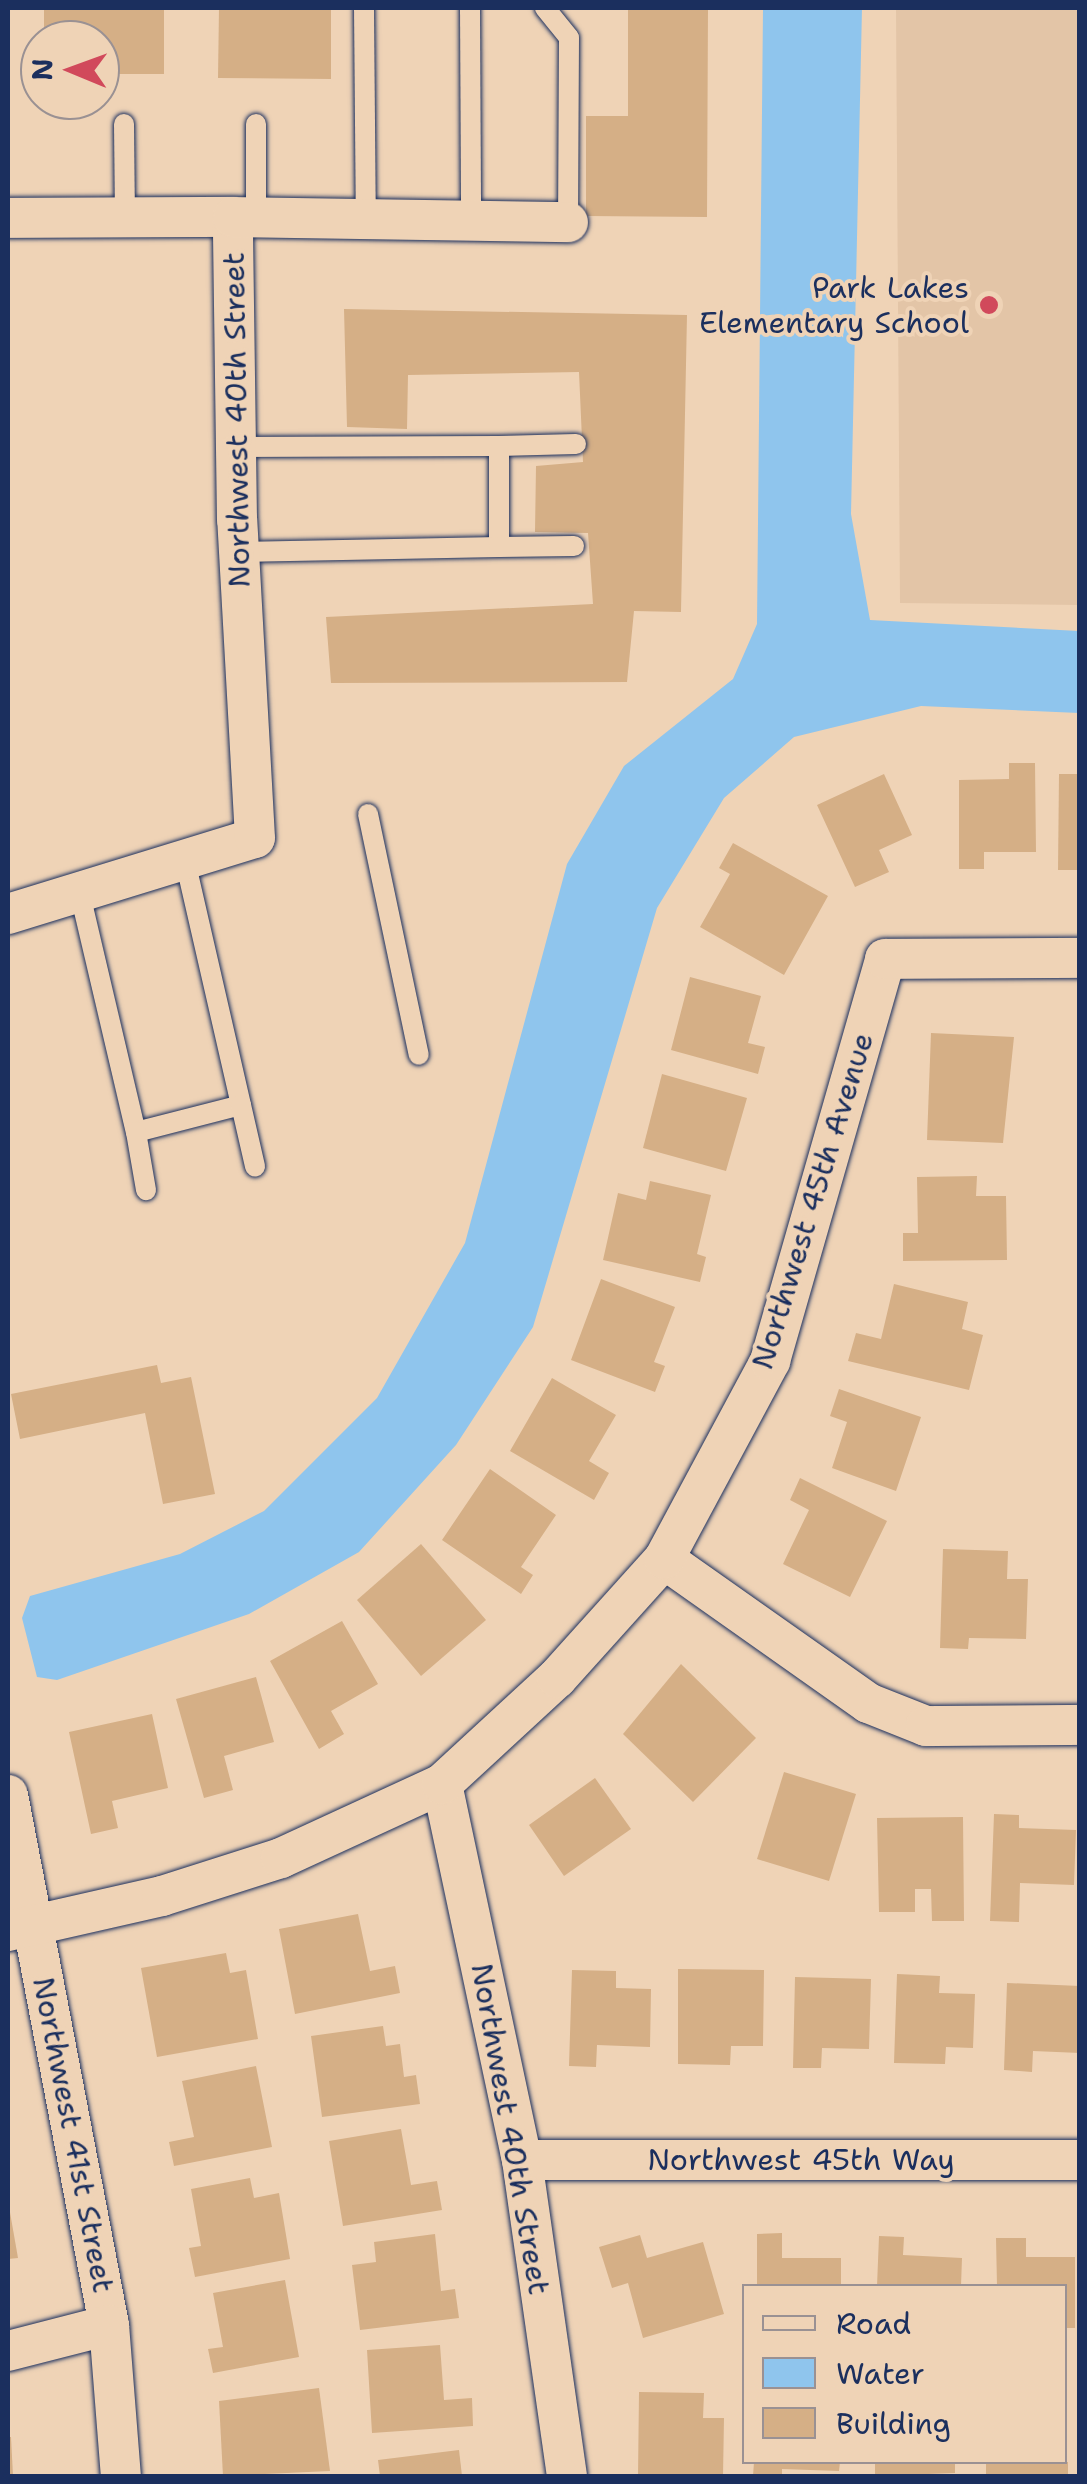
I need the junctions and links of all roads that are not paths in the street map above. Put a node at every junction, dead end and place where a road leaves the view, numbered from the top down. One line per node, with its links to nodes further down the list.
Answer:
1 (364, 8): 9 (lane)
2 (470, 8): 10 (lane)
3 (546, 8): 11 (lane)
4 (124, 124): 6 (lane)
5 (256, 124): 7 (lane)
6 (125, 217): 7 (street); 8 (street)
7 (245, 217): 9 (street, Northwest 40th Street); 13 (street, Northwest 40th Street)
8 (8, 218)
9 (366, 220): 10 (street, Northwest 40th Street)
10 (471, 221): 11 (street, Northwest 40th Street)
11 (568, 222)
12 (576, 444): 14 (lane)
13 (235, 446): 14 (lane); 17 (street, Northwest 40th Street)
14 (500, 446): 16 (lane)
15 (574, 546): 16 (lane)
16 (499, 547): 17 (lane)
17 (238, 552): 19 (street, Northwest 40th Street)
18 (368, 814): 23 (lane)
19 (186, 864): 20 (street); 24 (lane)
20 (80, 894): 21 (street); 25 (lane)
21 (8, 914)
22 (1080, 958): 28 (street, Northwest 45th Avenue)
23 (420, 1055)
24 (241, 1105): 25 (lane); 26 (lane)
25 (136, 1132): 27 (lane)
26 (255, 1166)
27 (146, 1190)
28 (664, 1559): 29 (street); 30 (street, Northwest 45th Avenue)
29 (1080, 1724)
30 (442, 1784): 32 (street, Northwest 45th Avenue); 33 (street, Northwest 40th Street)
31 (8, 1795): 32 (street, Northwest 41st Street)
32 (20, 1928): 35 (street, Northwest 41st Street)
33 (522, 2160): 34 (street, Northwest 45th Way); 38 (street, Northwest 40th Street)
34 (1080, 2160)
35 (108, 2325): 36 (street); 37 (street, Northwest 41st Street)
36 (8, 2351)
37 (121, 2476)
38 (567, 2476)

